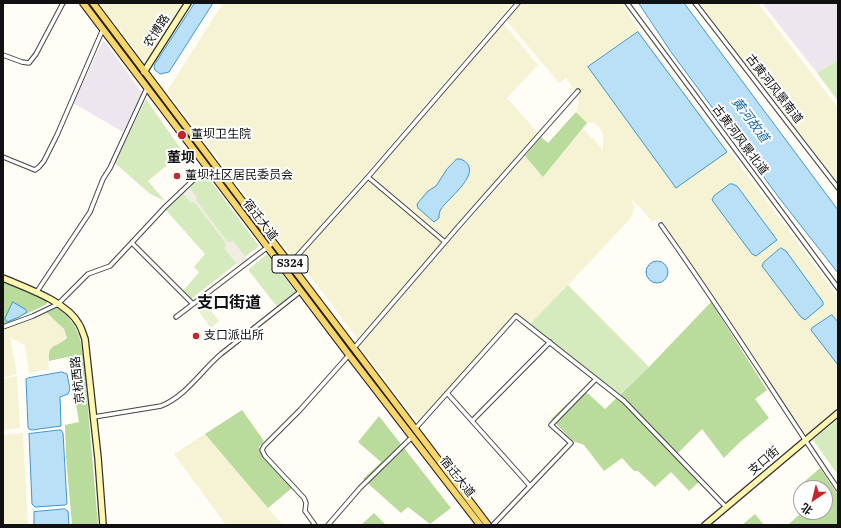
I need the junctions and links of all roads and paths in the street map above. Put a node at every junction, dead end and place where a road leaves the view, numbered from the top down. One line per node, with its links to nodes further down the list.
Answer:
1 (63, 3): 9 (street)
2 (83, 3): 8 (main road, 宿迁大道 / S324)
3 (93, 3): 10 (main road, 宿迁大道 / S324)
4 (188, 3): 10 (main road, 农博路)
5 (518, 3): 15 (street)
6 (627, 3): 24 (street, 古黄河风景北道)
7 (695, 3): 16 (street, 古黄河风景南道)
8 (103, 29): 11 (main road, 宿迁大道 / S324); 13 (street)
9 (3, 55)
10 (144, 72): 20 (main road, 宿迁大道 / S324)
11 (147, 88): 14 (main road, 宿迁大道 / S324); 26 (street)
12 (578, 91): 18 (street)
13 (3, 157)
14 (207, 168): 19 (street); 21 (main road, 宿迁大道 / S324)
15 (368, 177): 18 (street); 22 (street)
16 (838, 188)
17 (661, 225): 41 (street)
18 (445, 242): 32 (street)
19 (132, 243): 27 (street); 28 (street)
20 (274, 243): 21 (street); 22 (main road, 宿迁大道 / S324)
21 (268, 248): 25 (main road, 宿迁大道 / S324); 28 (street)
22 (290, 264): 32 (main road, 宿迁大道 / S324)
23 (3, 278): 26 (main road, 京杭西路)
24 (838, 288)
25 (301, 291): 33 (main road, 宿迁大道 / S324); 37 (street)
26 (36, 293): 27 (main road, 京杭西路)
27 (58, 304): 30 (street); 37 (main road, 京杭西路)
28 (193, 304): 29 (street)
29 (176, 317)
30 (3, 327)
31 (550, 342): 34 (street); 35 (street); 38 (street)
32 (354, 348): 39 (main road, 宿迁大道 / S324)
33 (349, 355): 40 (main road, 宿迁大道 / S324); 46 (street)
34 (596, 379): 42 (street); 44 (street)
35 (447, 394): 38 (street); 39 (street)
36 (838, 413): 41 (main road, 支口街)
37 (94, 417): 45 (main road, 京杭西路)
38 (472, 421): 42 (street)
39 (415, 429): 49 (main road, 宿迁大道 / S324)
40 (412, 437): 47 (street); 48 (main road, 宿迁大道 / S324)
41 (805, 441): 43 (street); 44 (main road, 支口街)
42 (530, 486): 50 (street)
43 (838, 488)
44 (726, 507): 51 (main road, 支口街)
45 (103, 525)
46 (315, 525)
47 (328, 525)
48 (480, 525)
49 (488, 525)
50 (493, 525)
51 (705, 525)

